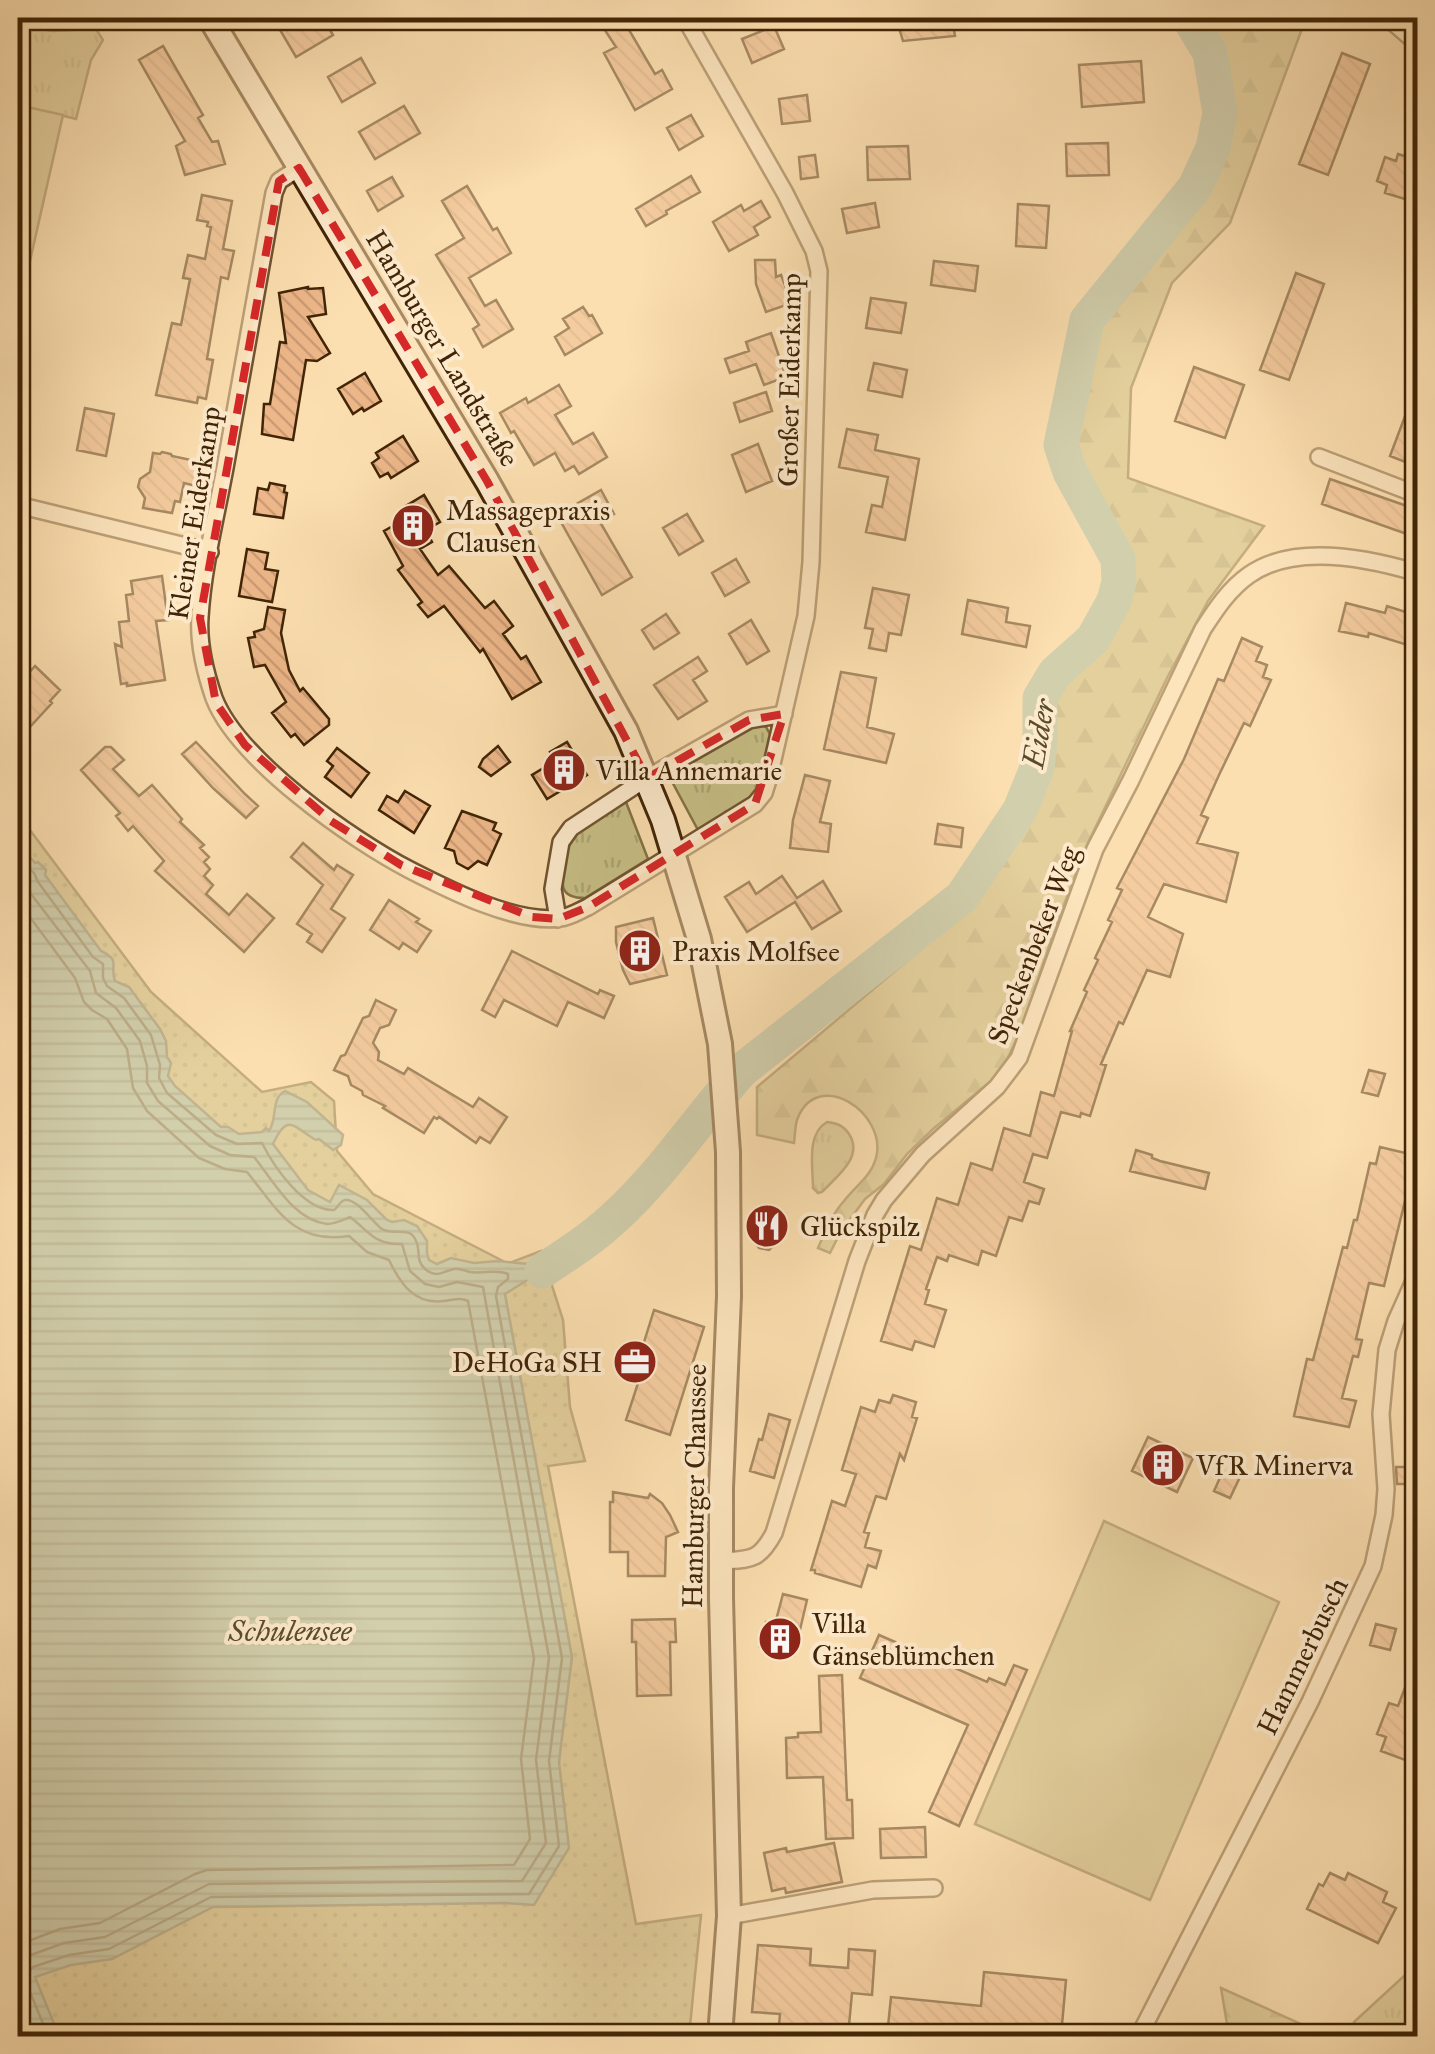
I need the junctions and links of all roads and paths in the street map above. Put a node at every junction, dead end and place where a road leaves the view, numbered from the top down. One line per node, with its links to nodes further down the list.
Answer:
1 (210, 18): 5 (main road, Hamburger Landstraße)
2 (686, 18): 11 (street, Großer Eiderkamp)
3 (1388, 18): 4 (street)
4 (1418, 44)
5 (300, 168): 9 (street, Kleiner Eiderkamp); 12 (main road, Hamburger Landstraße)
6 (1319, 457): 7 (street)
7 (1418, 495)
8 (18, 505): 9 (street)
9 (210, 552): 14 (street, Kleiner Eiderkamp)
10 (1418, 573): 17 (street, Speckenbeker Weg)
11 (784, 714): 12 (street); 13 (street, Großer Eiderkamp)
12 (647, 778): 13 (main road, Hamburger Landstraße); 14 (street)
13 (675, 854): 14 (street); 15 (main road, Hamburger Landstraße)
14 (558, 919)
15 (699, 939): 17 (main road, Hamburger Chaussee)
16 (1418, 1272): 21 (street, Hammerbusch)
17 (722, 1561): 19 (main road, Hamburger Chaussee)
18 (934, 1888): 19 (street)
19 (729, 1916): 20 (main road, Hamburger Chaussee)
20 (720, 2036)
21 (1138, 2036)

